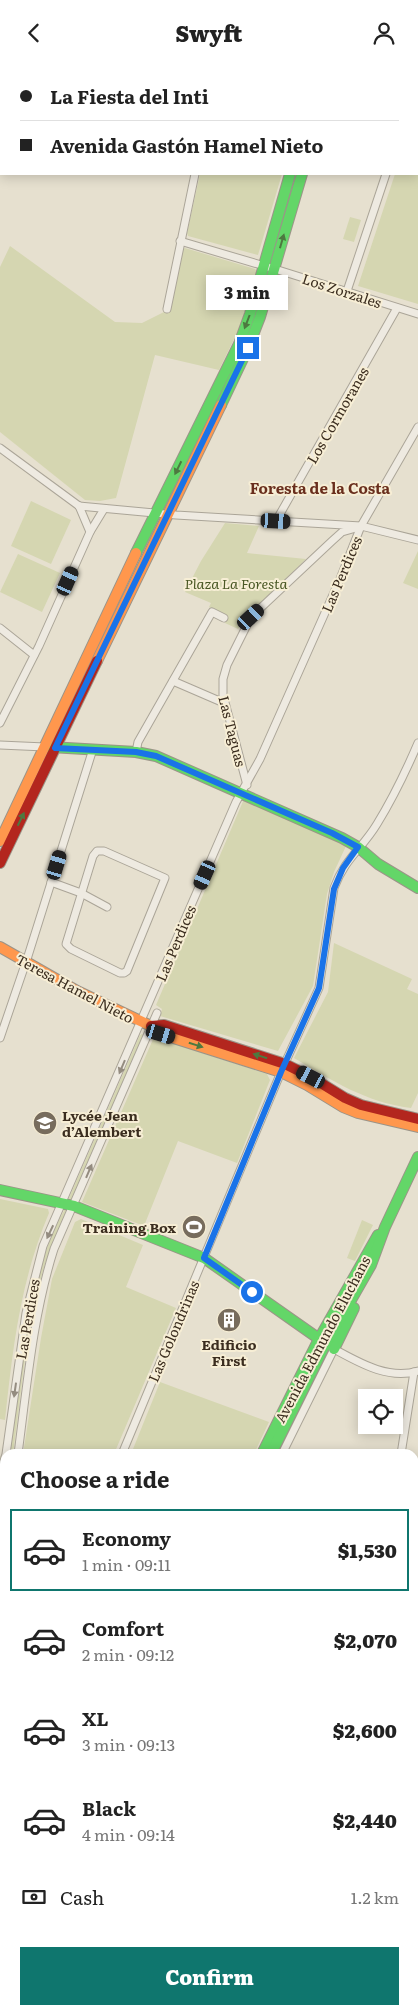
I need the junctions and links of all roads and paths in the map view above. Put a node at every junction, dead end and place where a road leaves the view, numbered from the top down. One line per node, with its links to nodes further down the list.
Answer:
1 (195, 175): 5 (street)
2 (290, 175): 6 (main road)
3 (302, 175): 7 (main road, one-way to 3)
4 (386, 175): 8 (street)
5 (180, 241): 6 (street, Los Zorzales); 10 (street)
6 (264, 266): 7 (street, Los Zorzales); 16 (main road, one-way to 16)
7 (275, 269): 8 (street, Los Zorzales); 17 (main road)
8 (347, 291): 9 (street, Los Zorzales)
9 (397, 308): 11 (street, Los Zorzales); 18 (street, Los Cormoranes)
10 (166, 309)
11 (418, 314)
12 (418, 427): 19 (street, Las Perdices)
13 (0, 448): 14 (street)
14 (79, 506): 15 (street); 20 (street)
15 (104, 509): 16 (street); 20 (street)
16 (156, 513): 17 (street); 30 (main road)
17 (167, 514): 18 (street); 30 (main road)
18 (276, 521): 19 (street)
19 (361, 526): 21 (street); 26 (street, Las Taguas); 33 (street, Las Perdices)
20 (90, 533): 24 (street)
21 (418, 540)
22 (224, 618): 25 (street)
23 (0, 628): 24 (street)
24 (34, 655): 27 (street)
25 (173, 681): 26 (street); 32 (street)
26 (224, 703): 33 (street, Las Taguas)
27 (0, 723)
28 (418, 743): 35 (street, Las Golondrinas)
29 (0, 745): 30 (street)
30 (50, 747): 31 (main road); 34 (main road); 36 (main road, one-way to 30)
31 (93, 749): 32 (main road); 37 (street)
32 (136, 752): 33 (main road)
33 (244, 789): 35 (main road); 44 (street, Las Perdices)
34 (0, 841)
35 (358, 847): 38 (main road); 47 (street, Las Golondrinas)
36 (0, 863)
37 (51, 882): 39 (street); 42 (street)
38 (418, 889)
39 (81, 893): 39 (street); 40 (street)
40 (107, 907)
41 (0, 947): 42 (main road, Teresa Hamel Nieto)
42 (26, 963): 44 (main road, Teresa Hamel Nieto); 46 (street)
43 (157, 1013): 45 (street, Las Perdices)
44 (141, 1022): 45 (main road, Teresa Hamel Nieto); 52 (street, Las Perdices, one-way to 52)
45 (151, 1026): 47 (main road, Teresa Hamel Nieto); 53 (street, Las Perdices, one-way to 45)
46 (0, 1038)
47 (283, 1068): 48 (main road, Teresa Hamel Nieto); 49 (main road, Teresa Hamel Nieto); 55 (street, Las Golondrinas)
48 (418, 1119)
49 (418, 1127)
50 (418, 1157): 54 (main road, Avenida Edmundo Eluchans)
51 (0, 1190): 52 (main road)
52 (63, 1204): 53 (main road); 58 (street, Las Perdices, one-way to 58)
53 (74, 1206): 55 (main road); 59 (street, Las Perdices)
54 (385, 1227): 56 (main road, Avenida Edmundo Eluchans); 56 (main road, Avenida Edmundo Eluchans)
55 (204, 1258): 56 (main road); 60 (street, Las Golondrinas)
56 (326, 1344): 57 (street); 61 (main road, Avenida Edmundo Eluchans); 62 (main road, Avenida Edmundo Eluchans); 63 (street)
57 (416, 1372): 64 (street)
58 (6, 1449)
59 (19, 1449)
60 (124, 1449)
61 (265, 1449)
62 (274, 1449)
63 (284, 1449)
64 (402, 1449)

